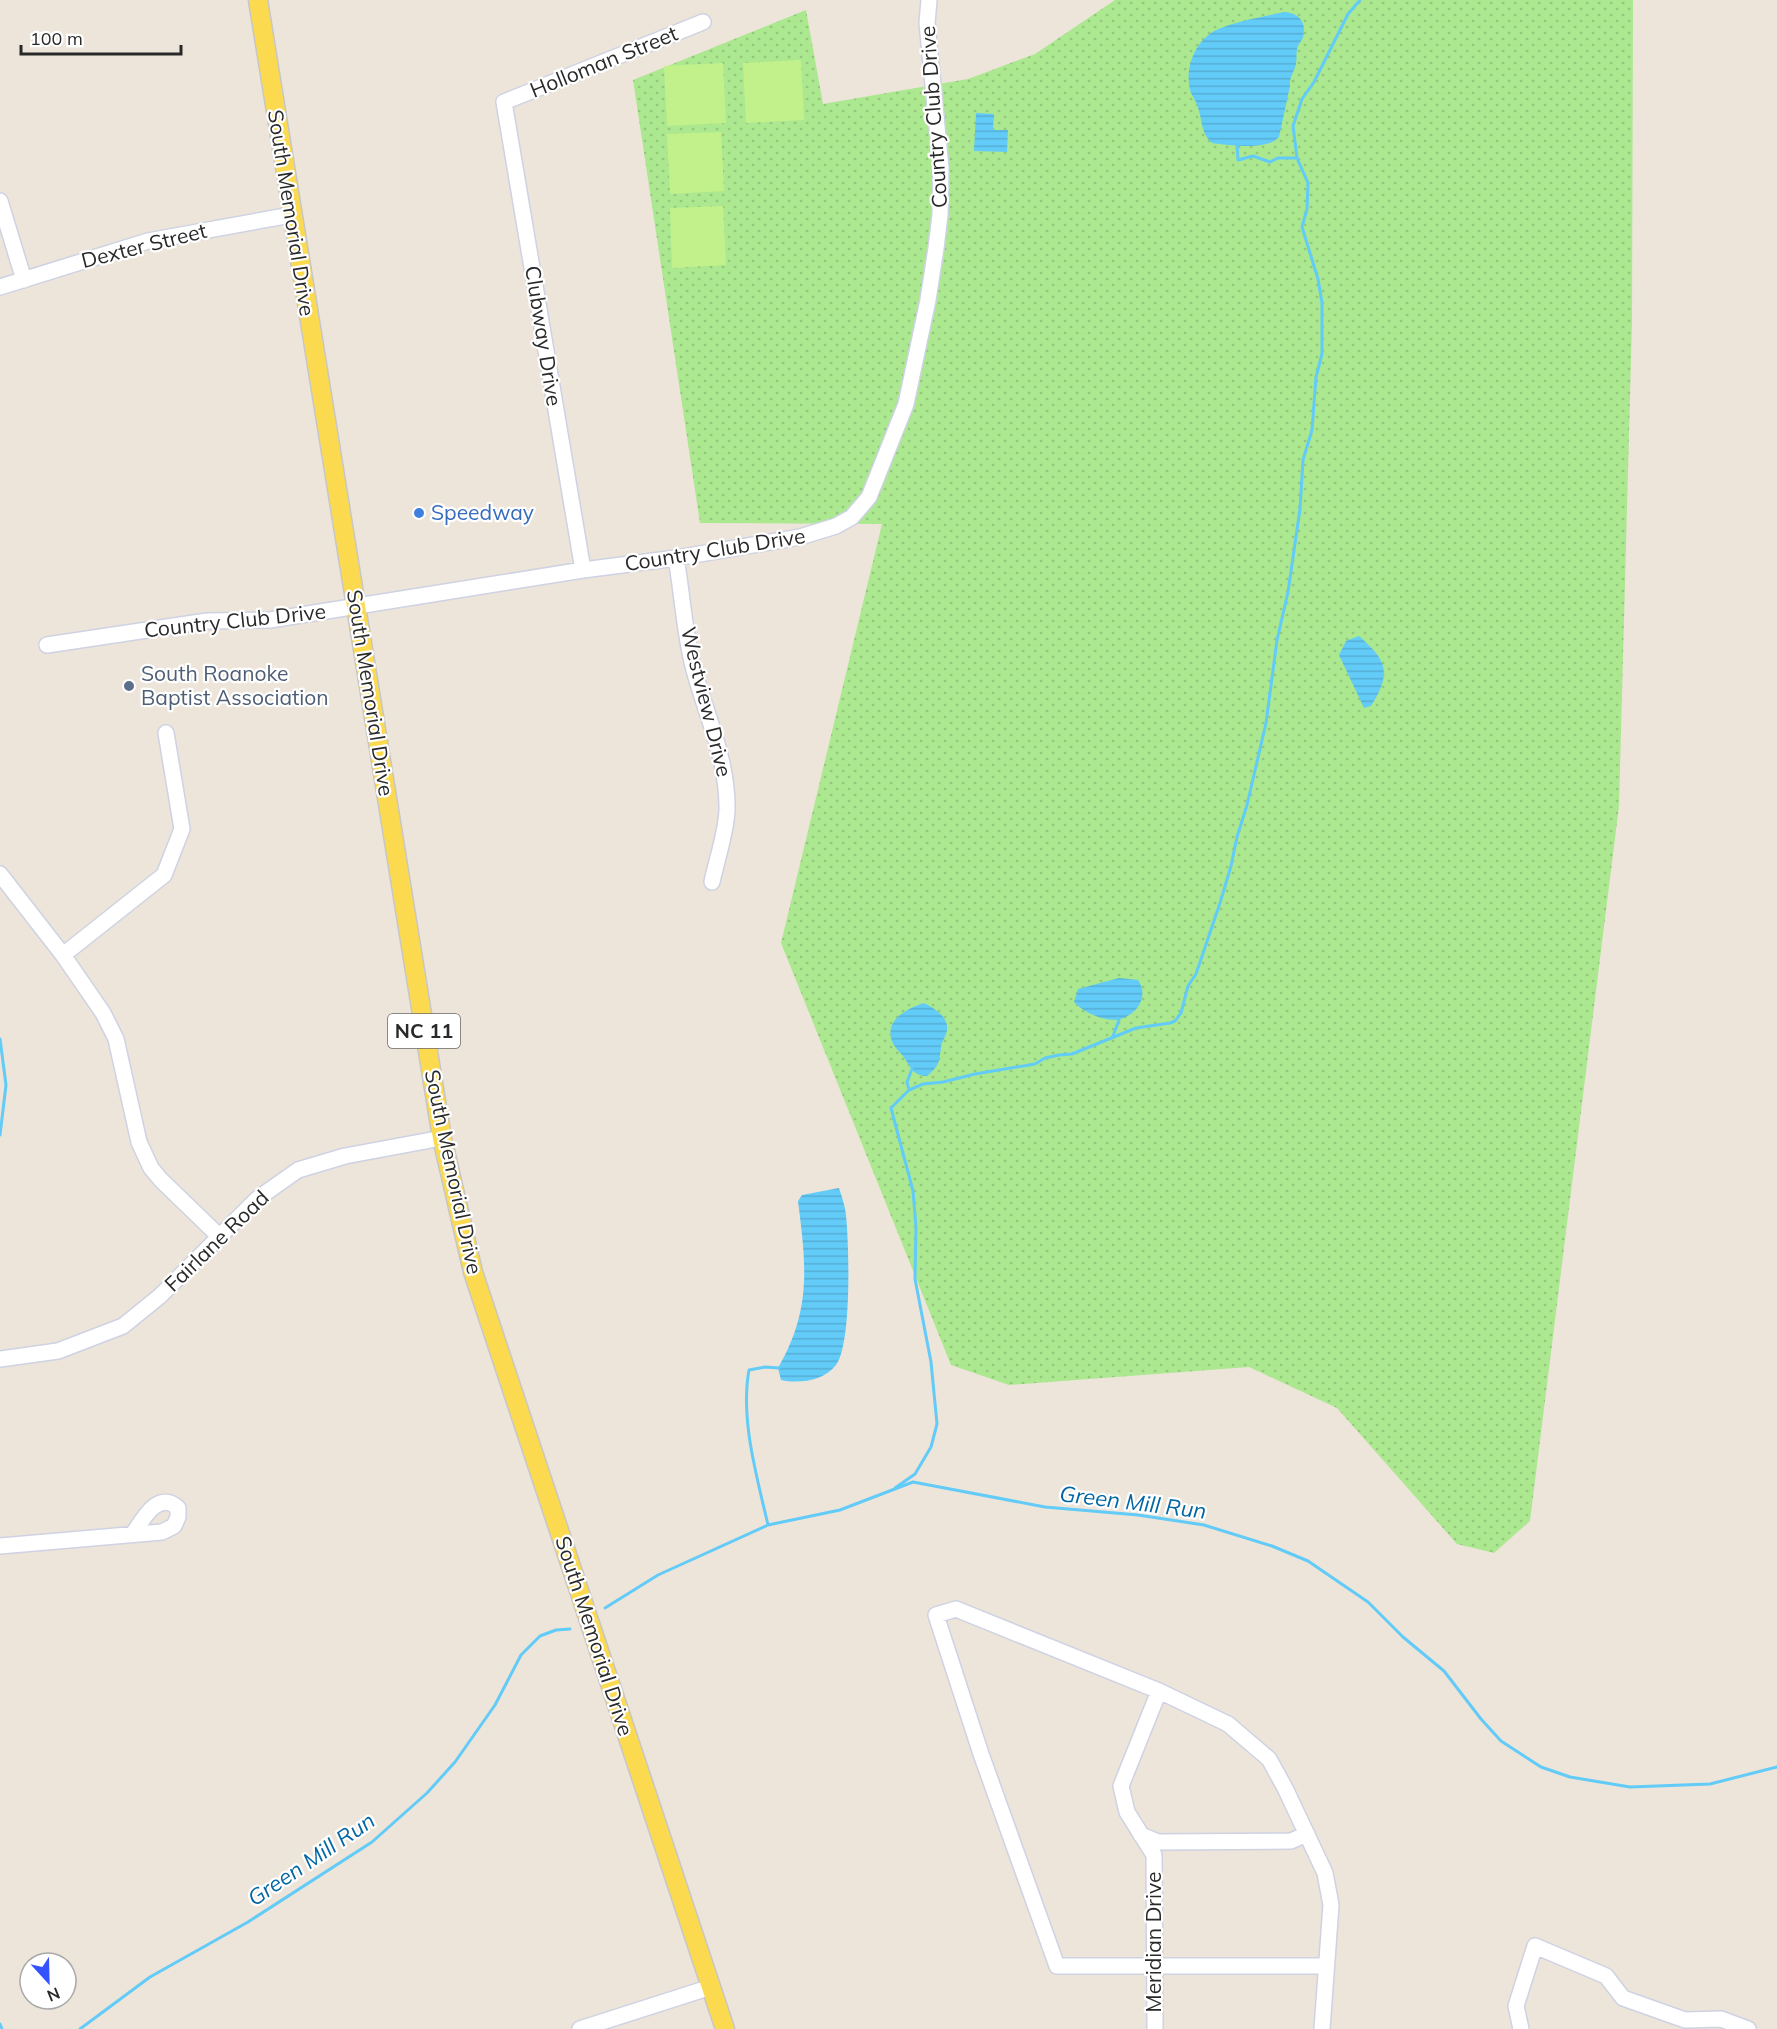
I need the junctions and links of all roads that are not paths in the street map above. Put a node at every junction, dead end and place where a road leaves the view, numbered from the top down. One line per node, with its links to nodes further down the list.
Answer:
1 (258, 0): 6 (main road, South Memorial Drive / NC 11)
2 (929, 0): 9 (street, Country Club Drive)
3 (703, 22): 4 (street, Holloman Street)
4 (504, 102): 10 (street, Clubway Drive)
5 (0, 201): 7 (street)
6 (291, 215): 7 (street, Dexter Street); 11 (main road, South Memorial Drive / NC 11)
7 (24, 280): 8 (street, Dexter Street)
8 (0, 287)
9 (676, 558): 10 (street, Country Club Drive); 15 (street, Westview Drive)
10 (583, 570): 11 (street, Country Club Drive)
11 (356, 606): 12 (street, Country Club Drive); 17 (main road, South Memorial Drive / NC 11)
12 (47, 645)
13 (166, 733): 16 (street)
14 (0, 874): 16 (street)
15 (712, 882)
16 (63, 955): 18 (street)
17 (442, 1138): 18 (street, Fairlane Road); 27 (main road, South Memorial Drive / NC 11)
18 (219, 1236): 19 (street, Fairlane Road)
19 (0, 1359)
20 (133, 1534): 21 (street)
21 (0, 1546)
22 (1159, 1691): 23 (street); 24 (street, Meridian Drive); 25 (street)
23 (1307, 1834): 24 (street); 26 (street)
24 (1141, 1835): 25 (street, Meridian Drive)
25 (1154, 1966): 26 (street); 30 (street, Meridian Drive)
26 (1326, 1966): 31 (street)
27 (711, 1987): 28 (street); 29 (main road, South Memorial Drive / NC 11)
28 (580, 2029)
29 (724, 2029)
30 (1155, 2029)
31 (1322, 2029)
32 (1521, 2029): 33 (street)
33 (1748, 2029)

